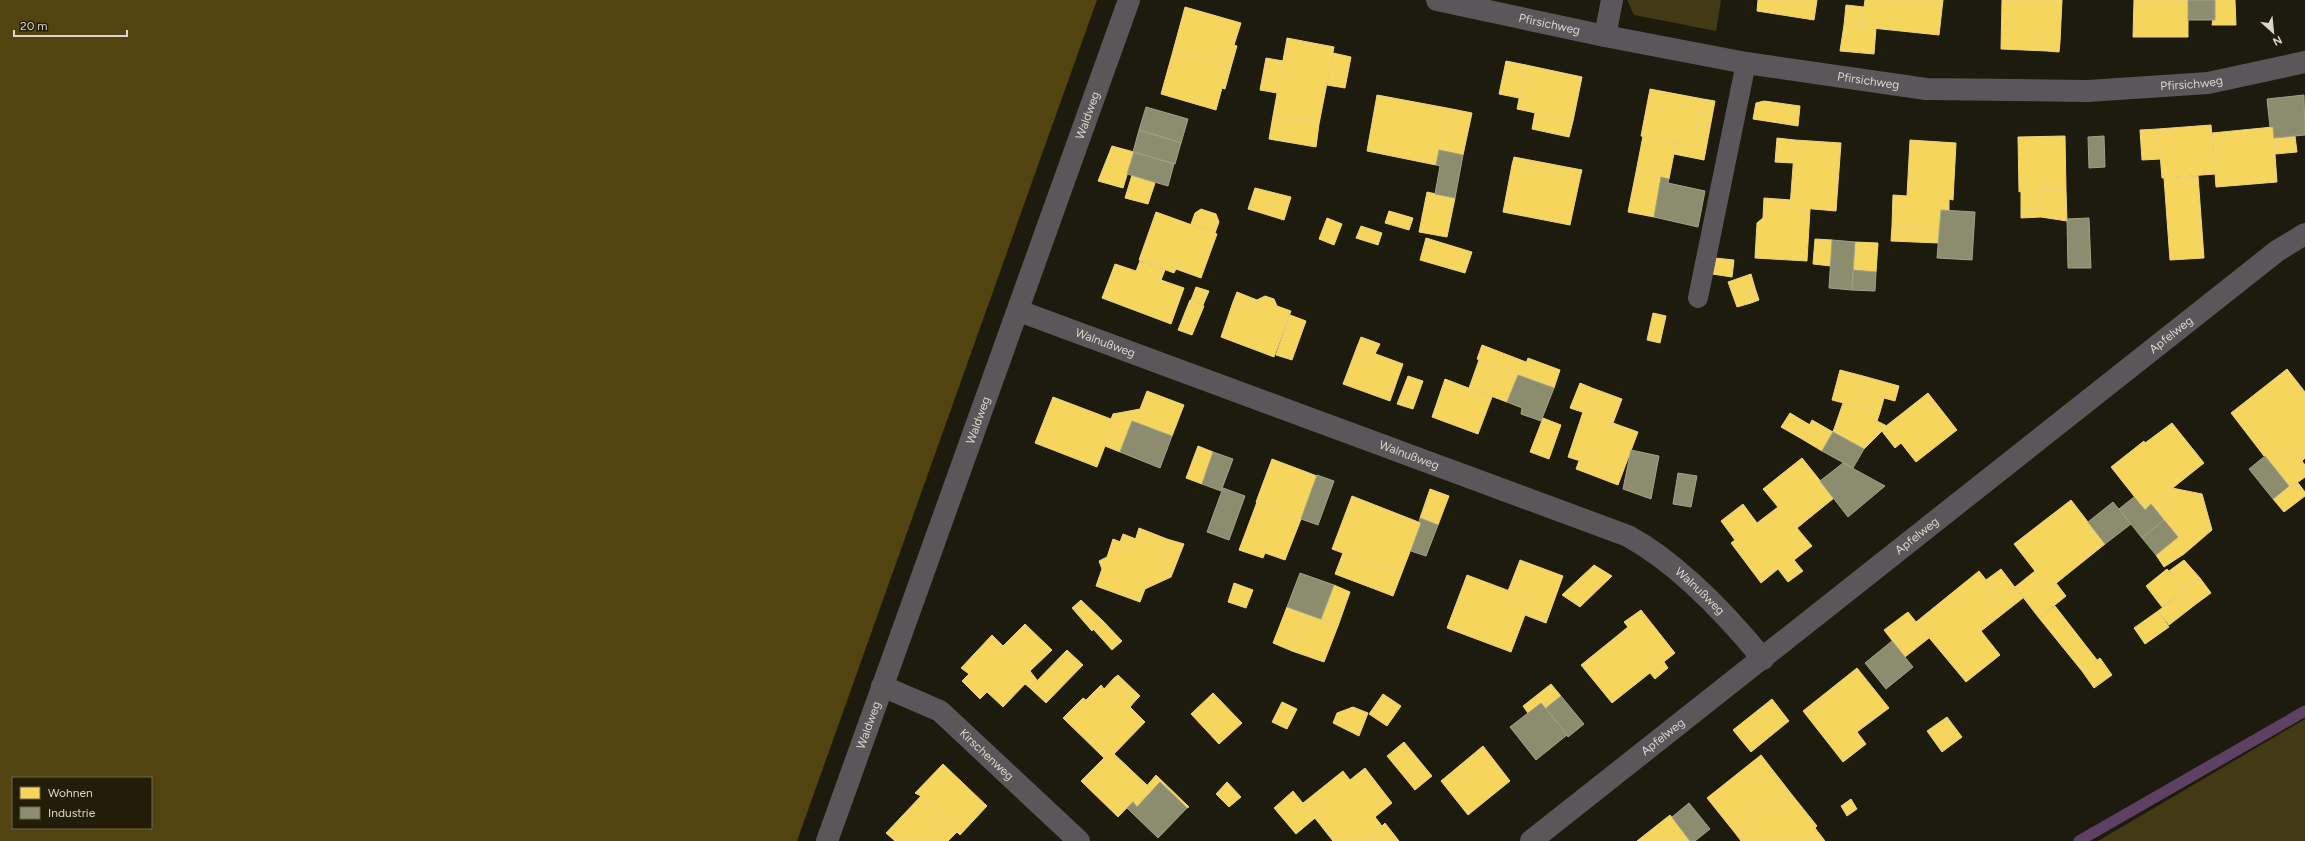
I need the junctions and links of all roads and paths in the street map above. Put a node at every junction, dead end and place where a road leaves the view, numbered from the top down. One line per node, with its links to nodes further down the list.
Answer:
1 (1129, 0): 9 (street, Waldweg)
2 (1437, 0): 4 (street, Pfirsichweg)
3 (1612, 0): 4 (street)
4 (1605, 36): 5 (street, Pfirsichweg)
5 (1746, 62): 6 (street, Pfirsichweg); 8 (lane)
6 (2305, 62)
7 (2305, 234): 10 (street, Apfelweg)
8 (1698, 298)
9 (1019, 311): 10 (street, Walnußweg); 11 (street, Waldweg)
10 (1763, 659): 14 (street, Apfelweg)
11 (882, 686): 12 (street, Waldweg); 13 (street, Kirschenweg)
12 (827, 841)
13 (1079, 841)
14 (1531, 841)

